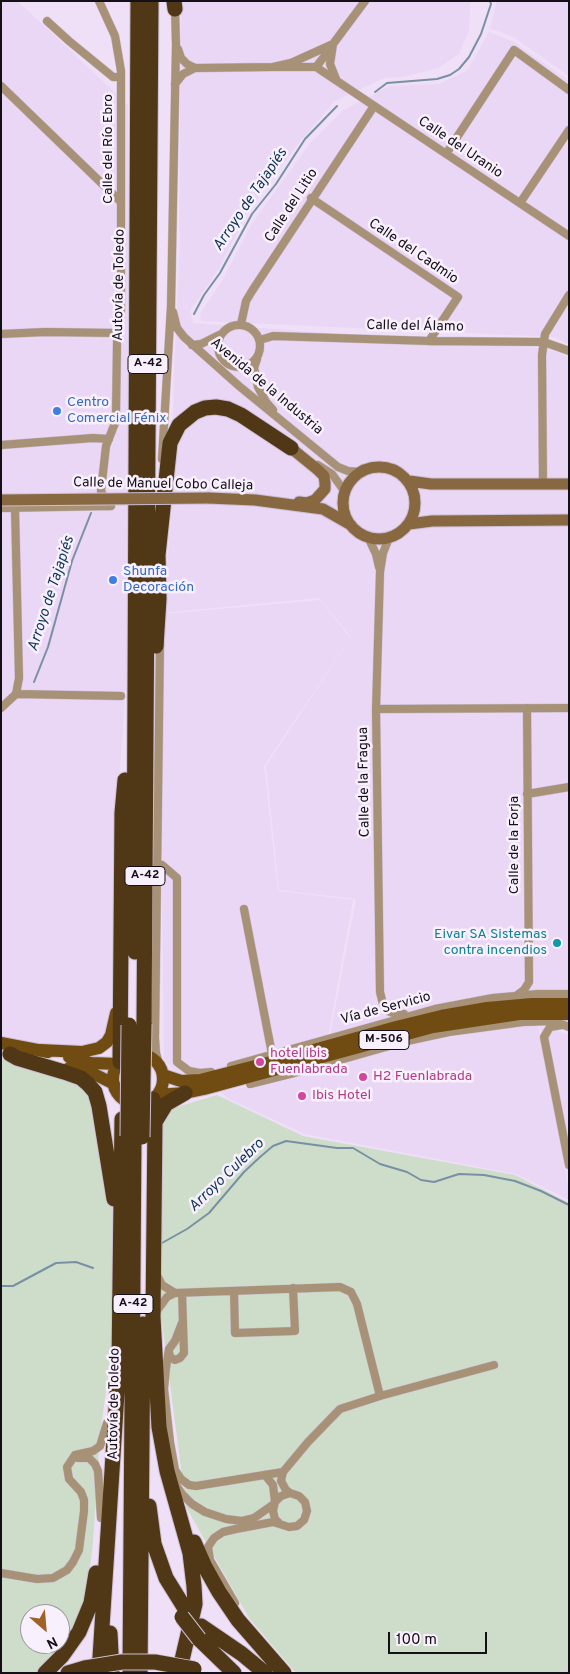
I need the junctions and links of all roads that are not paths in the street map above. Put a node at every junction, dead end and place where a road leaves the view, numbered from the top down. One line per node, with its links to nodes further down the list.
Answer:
1 (99, 1): 12 (street, Calle del Río Ebro)
2 (138, 1): 65 (highway, Autovía de Toledo / A-42)
3 (151, 1): 65 (highway, A-42)
4 (365, 1): 7 (street)
5 (174, 4): 8 (street)
6 (47, 21): 12 (street)
7 (333, 44): 9 (street); 10 (street); 13 (street)
8 (176, 45): 11 (street); 14 (street)
9 (273, 67): 10 (street); 11 (street)
10 (316, 67): 13 (street, Calle del Uranio)
11 (195, 68): 14 (street)
12 (121, 77): 21 (street, Calle del Río Ebro)
13 (337, 81): 17 (street, Calle del Uranio)
14 (175, 84): 25 (street)
15 (1, 86): 21 (street)
16 (569, 90): 19 (street)
17 (374, 106): 19 (street, Calle del Uranio); 20 (street, Calle del Litio)
18 (569, 130): 22 (street)
19 (446, 154): 22 (street, Calle del Uranio)
20 (311, 198): 26 (street, Calle del Litio); 31 (street, Calle del Cadmio)
21 (121, 202): 27 (street, Calle del Río Ebro)
22 (520, 203): 23 (street, Calle del Uranio)
23 (569, 236)
24 (569, 295): 32 (street)
25 (171, 306): 33 (street, Avenida de la Industria); 56 (street)
26 (241, 324): 29 (street); 30 (street)
27 (118, 333): 28 (street); 37 (street, Calle del Río Ebro)
28 (1, 334)
29 (221, 334): 33 (street); 35 (street)
30 (260, 340): 31 (street, Calle del Álamo); 35 (street)
31 (429, 341): 32 (street, Calle del Álamo)
32 (544, 342): 34 (street, Calle del Álamo); 42 (street)
33 (192, 345): 36 (street, Avenida de la Industria)
34 (569, 351)
35 (257, 359): 36 (street)
36 (286, 424): 40 (street, Avenida de la Industria)
37 (109, 439): 38 (street); 47 (street, Calle del Río Ebro)
38 (1, 445)
39 (291, 448): 44 (street); 46 (street); 56 (highway)
40 (360, 472): 41 (street); 44 (street)
41 (409, 481): 42 (street); 52 (street)
42 (543, 484): 43 (street)
43 (569, 484)
44 (344, 495): 50 (street); 53 (street)
45 (1, 500): 46 (street, Calle de Manuel Cobo Calleja, bridge)
46 (255, 500): 50 (street, Calle de Manuel Cobo Calleja)
47 (111, 506): 49 (street, Calle de Manuel Cobo Calleja)
48 (1, 508): 49 (street, Calle de Manuel Cobo Calleja)
49 (16, 509): 59 (street)
50 (324, 509): 53 (street, Calle de Manuel Cobo Calleja)
51 (569, 520): 52 (street)
52 (409, 524): 55 (street)
53 (351, 525): 54 (street)
54 (368, 537): 55 (street); 57 (street, Calle de la Fragua)
55 (389, 538): 57 (street, Calle de la Fragua)
56 (158, 556): 58 (highway)
57 (380, 572): 64 (street, Calle de la Fragua)
58 (158, 610): 65 (highway); 83 (street)
59 (16, 694): 60 (street); 61 (street)
60 (121, 696)
61 (1, 708)
62 (527, 708): 63 (street); 64 (street); 67 (street, Calle de la Forja)
63 (569, 708)
64 (376, 709): 76 (street, Calle de la Fragua)
65 (140, 723): 70 (highway); 78 (highway, A-42); 78 (highway, A-42)
66 (569, 786): 67 (street)
67 (528, 794): 71 (street, Calle de la Forja)
68 (162, 865): 84 (street, Vía de Servicio)
69 (244, 909): 81 (street)
70 (122, 981): 80 (main road); 82 (highway)
71 (529, 982): 72 (street); 74 (street)
72 (538, 994): 73 (street, Vía de Servicio); 74 (street, Vía de Servicio)
73 (569, 994)
74 (516, 996): 76 (street, Vía de Servicio)
75 (569, 1004): 84 (main road, M-506)
76 (434, 1009): 81 (street, Vía de Servicio)
77 (568, 1022): 86 (street); 87 (main road, M-506); 91 (street)
78 (136, 1024): 93 (highway, A-42, bridge)
79 (4, 1050): 80 (main road, M-506); 85 (main road); 95 (highway)
80 (40, 1050): 82 (main road, M-506)
81 (272, 1054): 84 (street, Vía de Servicio)
82 (119, 1063): 83 (main road, M-506); 85 (main road)
83 (162, 1071): 84 (main road, M-506); 88 (main road)
84 (214, 1074)
85 (114, 1084): 89 (main road)
86 (250, 1084)
87 (185, 1093): 88 (main road, M-506); 92 (highway)
88 (156, 1097): 89 (main road, M-506); 92 (highway)
89 (122, 1098): 95 (highway)
90 (568, 1116): 91 (street)
91 (560, 1117): 94 (street)
92 (155, 1122): 96 (highway)
93 (135, 1136): 105 (highway); 108 (highway, Autovía de Toledo / A-42); 111 (highway, Autovía de Toledo / A-42)
94 (569, 1165)
95 (120, 1244): 102 (highway)
96 (153, 1270): 99 (street); 100 (highway)
97 (293, 1288): 98 (street); 98 (street); 106 (street)
98 (234, 1291): 99 (street)
99 (178, 1293): 100 (street); 101 (street)
100 (153, 1317): 110 (highway)
101 (182, 1323): 103 (street); 103 (street)
102 (118, 1340): 107 (highway); 122 (highway)
103 (169, 1352): 113 (street)
104 (494, 1365): 106 (street)
105 (126, 1368): 111 (highway); 121 (highway)
106 (380, 1396): 112 (street)
107 (107, 1423): 109 (street); 117 (highway)
108 (142, 1444): 120 (highway); 130 (highway, Autovía de Toledo / A-42)
109 (69, 1462): 117 (street); 119 (street)
110 (166, 1471): 115 (highway); 116 (street)
111 (130, 1472): 129 (highway, Autovía de Toledo / A-42)
112 (283, 1472): 113 (street); 114 (street)
113 (265, 1475): 116 (street)
114 (290, 1493): 116 (street); 118 (street)
115 (175, 1499): 123 (highway); 131 (highway)
116 (275, 1503): 118 (street)
117 (101, 1518): 125 (highway)
118 (280, 1524): 123 (street)
119 (1, 1573)
120 (200, 1632): 123 (highway); 132 (highway)
121 (110, 1633): 127 (highway); 128 (highway)
122 (92, 1670): 124 (highway, bridge); 126 (highway)
123 (275, 1670)
124 (199, 1671)
125 (44, 1673)
126 (68, 1673)
127 (106, 1673)
128 (112, 1673)
129 (130, 1673)
130 (140, 1673)
131 (179, 1673)
132 (234, 1673)

